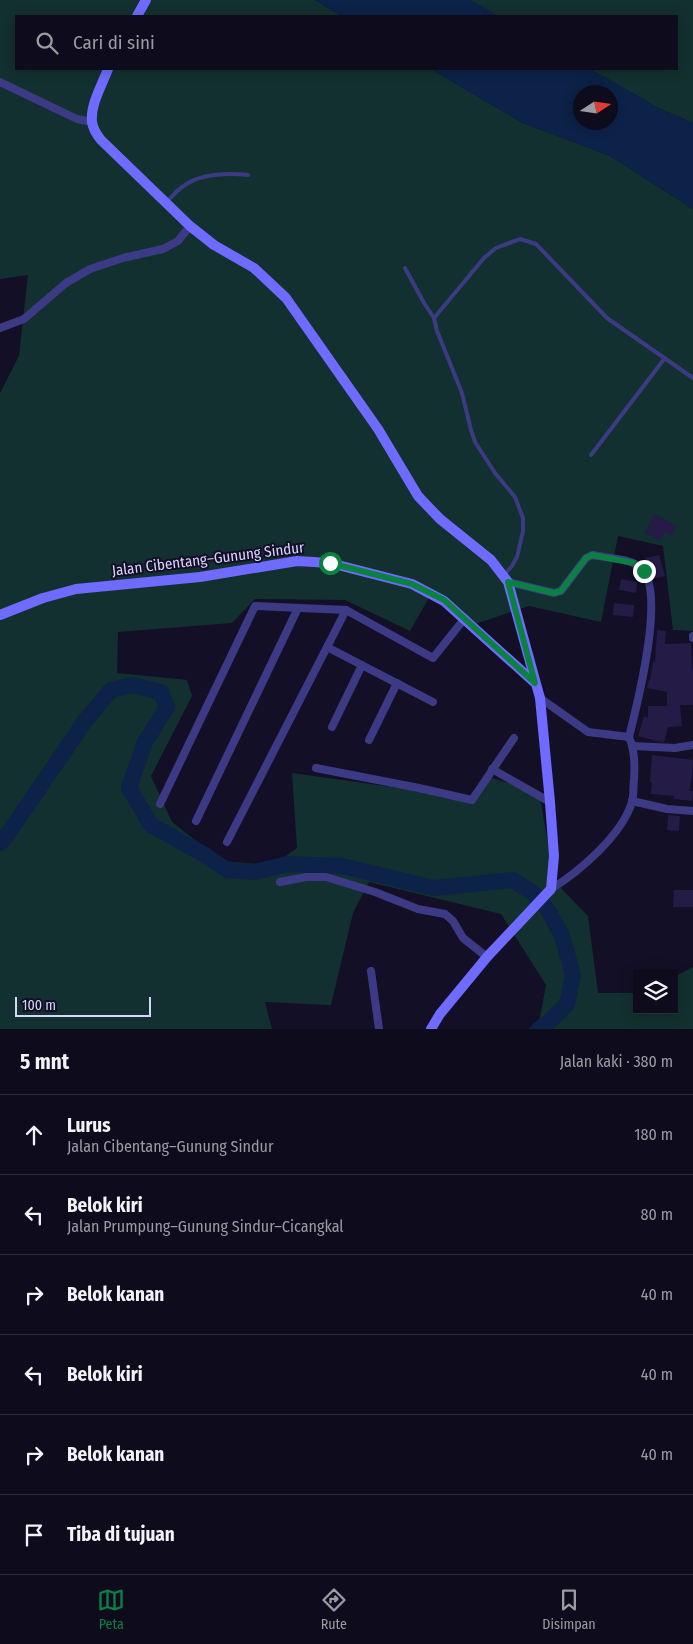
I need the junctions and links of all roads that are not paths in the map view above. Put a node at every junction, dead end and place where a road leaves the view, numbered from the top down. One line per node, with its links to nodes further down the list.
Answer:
1 (146, 0): 2 (main road)
2 (138, 15)
3 (108, 70): 5 (main road)
4 (0, 82): 5 (street)
5 (92, 122): 7 (main road)
6 (248, 174): 7 (lane)
7 (166, 203): 8 (main road)
8 (190, 226): 11 (street); 15 (main road)
9 (405, 268): 10 (lane)
10 (434, 318): 12 (lane); 15 (lane)
11 (0, 328)
12 (665, 358): 13 (lane); 14 (lane)
13 (693, 378)
14 (591, 455)
15 (505, 579): 23 (main road); 27 (street)
16 (298, 608): 17 (street); 36 (street); 38 (street)
17 (346, 610): 19 (street); 20 (street)
18 (0, 615): 19 (main road, Jalan Cibentang–Gunung Sindur)
19 (465, 618): 23 (main road, Jalan Cibentang–Gunung Sindur)
20 (327, 647): 21 (street); 39 (street)
21 (362, 665): 22 (street); 26 (street)
22 (397, 683): 25 (street); 29 (street)
23 (535, 683): 24 (main road)
24 (540, 698): 27 (street); 35 (main road)
25 (433, 702)
26 (332, 727)
27 (629, 737): 31 (street)
28 (514, 738): 33 (street)
29 (369, 740)
30 (693, 745): 31 (street)
31 (633, 746): 34 (street)
32 (316, 768): 33 (street)
33 (492, 769): 35 (street)
34 (632, 801): 37 (street); 41 (street)
35 (550, 802): 41 (main road)
36 (160, 804)
37 (693, 811)
38 (196, 820)
39 (226, 842)
40 (280, 882): 42 (street)
41 (547, 893): 42 (main road)
42 (486, 957): 45 (main road)
43 (371, 971): 44 (street)
44 (379, 1029)
45 (431, 1029)

